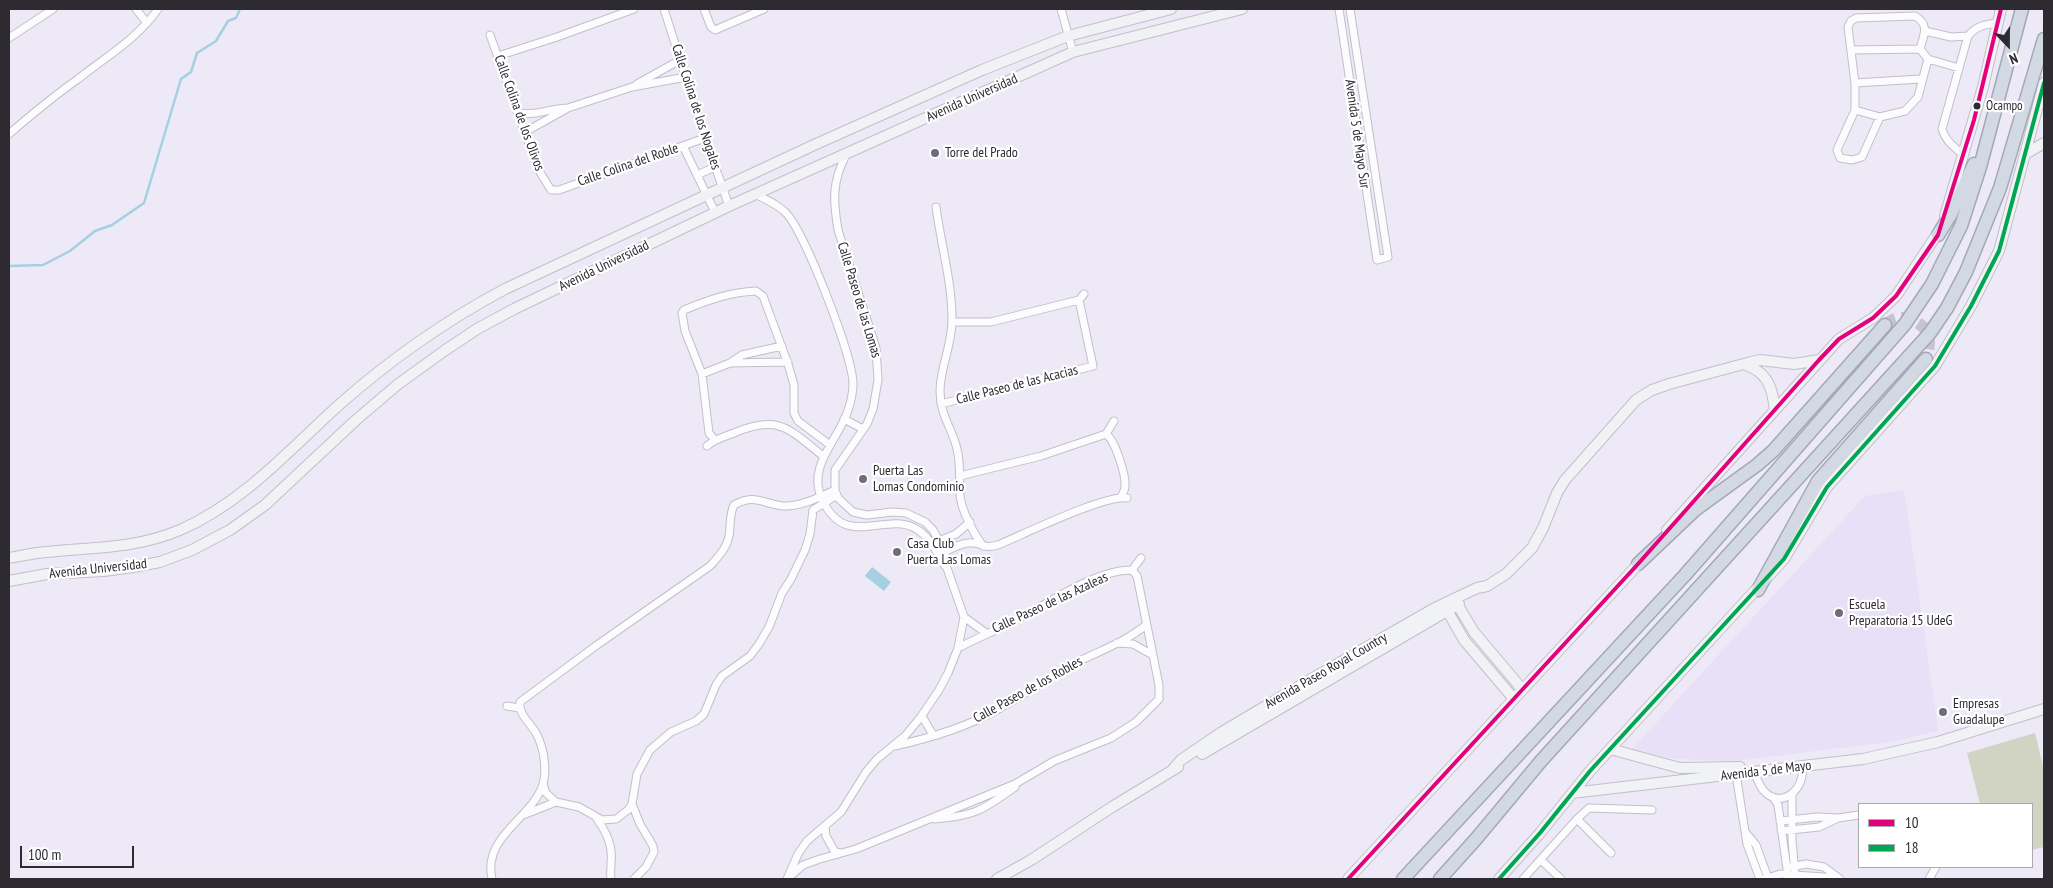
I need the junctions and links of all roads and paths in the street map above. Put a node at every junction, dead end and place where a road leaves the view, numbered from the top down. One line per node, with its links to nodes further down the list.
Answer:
1 (53, 9): 21 (street)
2 (136, 9): 16 (street)
3 (156, 9): 16 (street)
4 (634, 9): 26 (street)
5 (664, 9): 28 (street, Calle Colina de los Nogales)
6 (704, 9): 7 (street)
7 (764, 9)
8 (1061, 9): 19 (street)
9 (1171, 9): 19 (main road, Avenida Universidad)
10 (1242, 9): 25 (main road, Avenida Universidad)
11 (1339, 9): 12 (street, Avenida 5 de Mayo Sur)
12 (1350, 9)
13 (2001, 9): 15 (main road)
14 (2022, 9): 39 (highway)
15 (1998, 22): 20 (street); 49 (main road)
16 (147, 23): 42 (street)
17 (1925, 31): 20 (street); 23 (street); 24 (street)
18 (490, 35): 26 (street, Calle Colina de los Olivos)
19 (1068, 36): 25 (street); 52 (main road, Avenida Universidad)
20 (1968, 36): 29 (street)
21 (9, 38)
22 (2044, 43): 156 (highway)
23 (1920, 49): 24 (street); 27 (street)
24 (1851, 50): 32 (street)
25 (1072, 52): 48 (main road, Avenida Universidad)
26 (498, 56): 37 (street, Calle Colina de los Olivos)
27 (1928, 59): 29 (street); 31 (street)
28 (680, 60): 30 (street, Calle Colina de los Nogales); 34 (street)
29 (1960, 68): 49 (street)
30 (686, 77): 34 (street); 43 (street, Calle Colina de los Nogales)
31 (1921, 79): 32 (street); 38 (street)
32 (1856, 83): 36 (street)
33 (2044, 83): 40 (main road)
34 (632, 87): 35 (street)
35 (568, 108): 37 (street); 41 (street)
36 (1855, 110): 38 (street); 38 (street)
37 (517, 112): 41 (street, Calle Colina de los Olivos)
38 (1880, 117)
39 (1990, 125): 59 (highway); 155 (highway)
40 (2033, 126): 44 (main road); 47 (main road)
41 (525, 132): 53 (street, Calle Colina de los Olivos)
42 (9, 134)
43 (705, 138): 46 (street, Calle Colina del Roble); 50 (street, Calle Colina de los Nogales)
44 (2044, 139)
45 (2044, 143): 47 (main road)
46 (683, 146): 51 (street, Calle Colina de los Nogales); 53 (street, Calle Colina del Roble)
47 (2027, 153): 98 (main road)
48 (846, 155): 55 (main road, Avenida Universidad); 76 (street, Calle Paseo de las Lomas)
49 (1964, 155): 59 (main road)
50 (715, 167): 51 (street); 52 (street, Calle Colina de los Nogales)
51 (697, 175): 54 (street, Calle Colina de los Nogales)
52 (722, 188): 54 (main road, Avenida Universidad); 56 (street, Calle Colina de los Nogales)
53 (551, 190)
54 (707, 194): 58 (street, Calle Colina de los Nogales); 92 (main road, Avenida Universidad)
55 (755, 194): 56 (main road, Avenida Universidad); 73 (street, Calle Paseo de las Lomas)
56 (729, 206): 58 (main road, Avenida Universidad)
57 (936, 207): 62 (street)
58 (715, 212): 97 (main road, Avenida Universidad)
59 (1938, 235): 66 (main road)
60 (1084, 294): 61 (street)
61 (1079, 300): 62 (street); 71 (street, Calle Paseo de las Acacias)
62 (952, 322): 71 (street)
63 (1885, 325): 94 (highway)
64 (782, 346): 67 (street); 68 (street); 70 (street)
65 (1926, 359): 98 (highway)
66 (1819, 360): 69 (main road, Avenida Paseo Royal Country); 72 (main road)
67 (788, 362): 68 (street); 74 (street)
68 (730, 363): 70 (street)
69 (1744, 364): 72 (main road); 99 (main road, Avenida Paseo Royal Country)
70 (702, 374): 79 (street)
71 (941, 404): 83 (street)
72 (1774, 410): 94 (main road)
73 (844, 419): 76 (street); 80 (street, Calle Paseo de las Lomas)
74 (798, 421): 77 (street); 80 (street)
75 (1114, 421): 78 (street)
76 (863, 429): 84 (street, Calle Paseo de las Lomas)
77 (792, 432): 79 (street); 82 (street)
78 (1106, 434): 83 (street); 89 (street)
79 (714, 440): 81 (street)
80 (830, 445): 82 (street, Calle Paseo de las Lomas)
81 (707, 446)
82 (824, 456): 85 (street, Calle Paseo de las Lomas)
83 (960, 476): 86 (street)
84 (836, 492): 85 (street); 87 (street)
85 (822, 500): 88 (street); 112 (street); 128 (street)
86 (970, 522): 87 (street); 89 (street)
87 (940, 541): 88 (street); 90 (street)
88 (932, 544): 91 (street)
89 (982, 546): 90 (street)
90 (945, 552): 91 (street); 95 (street)
91 (938, 555): 95 (street)
92 (9, 558)
93 (1141, 558): 96 (street)
94 (1638, 564): 109 (main road)
95 (947, 568): 101 (street)
96 (1132, 570): 102 (street); 104 (street, Calle Paseo de las Azaleas)
97 (9, 581)
98 (1758, 590): 118 (main road)
99 (1456, 602): 100 (main road, Avenida Paseo Royal Country); 103 (main road)
100 (1445, 607): 105 (main road); 153 (main road, Avenida Paseo Royal Country)
101 (964, 617): 104 (street, Calle Paseo de las Azaleas); 107 (street)
102 (1146, 625): 106 (street, Calle Paseo de los Robles); 108 (street)
103 (1474, 632): 105 (main road); 109 (main road)
104 (986, 633): 107 (street, Calle Paseo de las Azaleas)
105 (1464, 640): 110 (main road)
106 (1117, 643): 108 (street); 115 (street, Calle Paseo de los Robles)
107 (958, 648): 114 (street)
108 (1151, 654): 122 (street)
109 (1522, 690): 110 (main road)
110 (1514, 699): 154 (main road)
111 (508, 706): 112 (street)
112 (519, 708): 123 (street)
113 (2044, 709): 116 (main road, Avenida 5 de Mayo)
114 (922, 716): 115 (street); 117 (street)
115 (938, 736): 117 (street, Calle Paseo de los Robles)
116 (1956, 736): 118 (main road, Avenida 5 de Mayo); 119 (main road, Avenida 5 de Mayo)
117 (892, 747): 138 (street)
118 (1610, 749): 124 (main road)
119 (1802, 766): 120 (main road, Avenida 5 de Mayo); 125 (street)
120 (1754, 772): 121 (main road, Avenida 5 de Mayo); 126 (street)
121 (1736, 774): 124 (main road, Avenida 5 de Mayo); 141 (street)
122 (1032, 775): 135 (street); 135 (street)
123 (543, 784): 127 (street); 131 (street)
124 (1572, 793): 157 (main road)
125 (1792, 794): 126 (street); 136 (street)
126 (1773, 797): 137 (street)
127 (556, 802): 131 (street); 132 (street)
128 (632, 804): 132 (street); 151 (street)
129 (1652, 810): 134 (street)
130 (1858, 815): 133 (street)
131 (520, 816): 149 (street)
132 (595, 817): 150 (street)
133 (1838, 818): 136 (street); 139 (street)
134 (1577, 819): 143 (street); 144 (street)
135 (926, 820): 142 (street)
136 (1793, 820): 137 (street); 139 (street)
137 (1780, 821): 140 (street)
138 (825, 827): 142 (street); 152 (street)
139 (1794, 830): 140 (street); 145 (street)
140 (1782, 831): 146 (street)
141 (1746, 832): 160 (street); 161 (street)
142 (842, 853): 152 (street)
143 (1611, 853)
144 (1541, 860): 158 (street); 159 (street)
145 (1795, 866): 146 (street); 148 (street); 162 (street)
146 (1787, 868): 148 (street)
147 (1935, 868): 163 (street)
148 (1788, 875): 161 (street); 162 (street)
149 (492, 879)
150 (611, 879)
151 (634, 879)
152 (787, 879)
153 (997, 879)
154 (1348, 879)
155 (1403, 879)
156 (1440, 879)
157 (1499, 879)
158 (1523, 879)
159 (1561, 879)
160 (1760, 879)
161 (1767, 879)
162 (1839, 879)
163 (1929, 879)

